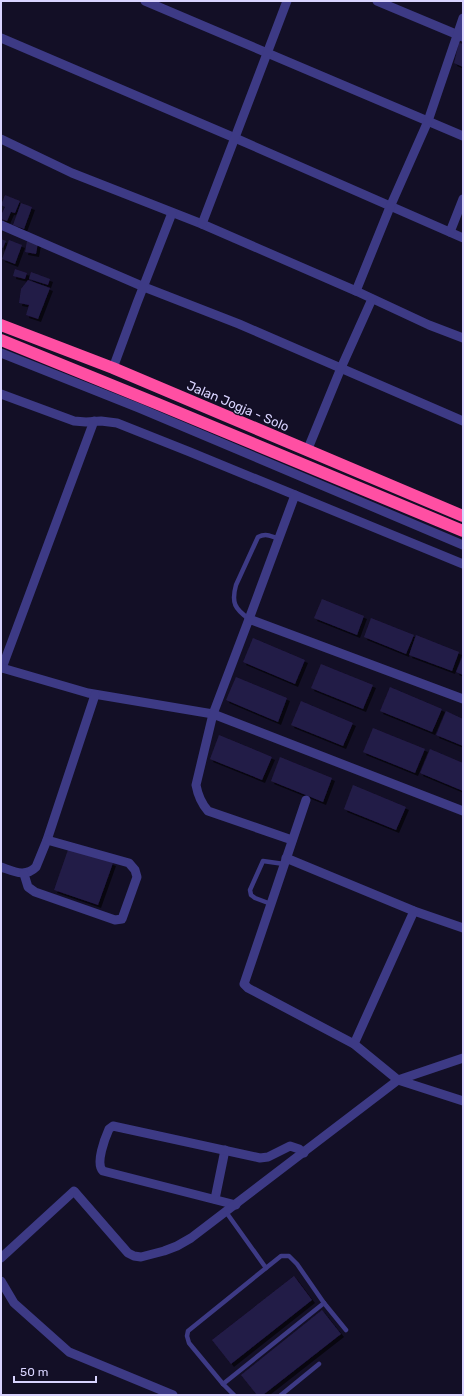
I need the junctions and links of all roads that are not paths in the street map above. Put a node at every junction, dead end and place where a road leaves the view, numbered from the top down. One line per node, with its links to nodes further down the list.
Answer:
1 (145, 1): 7 (street)
2 (287, 1): 7 (street)
3 (377, 1): 5 (street)
4 (463, 18): 5 (street)
5 (460, 36): 8 (street)
6 (1, 38): 10 (street)
7 (268, 53): 8 (street); 10 (street)
8 (428, 121): 9 (street); 13 (street)
9 (463, 136)
10 (234, 138): 13 (street); 15 (street)
11 (1, 139): 14 (street)
12 (463, 200): 17 (street)
13 (390, 207): 17 (street); 20 (street)
14 (172, 213): 15 (street); 19 (street)
15 (202, 224): 20 (street)
16 (1, 225): 19 (street)
17 (450, 232): 18 (street)
18 (463, 238)
19 (144, 286): 26 (street); 27 (street)
20 (356, 291): 21 (street)
21 (372, 299): 23 (street); 27 (street)
22 (1, 325): 26 (highway, Jalan Jogja - Solo)
23 (463, 338)
24 (1, 340): 28 (highway)
25 (1, 353): 28 (street)
26 (113, 368): 32 (highway, Jalan Jogja - Solo)
27 (341, 368): 30 (street); 32 (street)
28 (110, 390): 35 (highway); 37 (street)
29 (1, 394): 31 (street)
30 (463, 420)
31 (94, 421): 33 (street); 40 (street)
32 (307, 451): 34 (highway, Jalan Jogja - Solo)
33 (295, 495): 36 (street); 38 (street)
34 (463, 516)
35 (463, 531)
36 (279, 539): 39 (street); 39 (lane)
37 (463, 545)
38 (463, 564)
39 (249, 619): 42 (street); 43 (street)
40 (2, 668): 41 (street)
41 (95, 695): 43 (street); 46 (street)
42 (463, 699)
43 (213, 714): 45 (street); 47 (street)
44 (306, 800): 47 (street)
45 (463, 811)
46 (46, 840): 50 (street); 50 (street)
47 (292, 840): 48 (street)
48 (285, 861): 51 (street); 51 (lane); 52 (street)
49 (1, 867): 50 (street)
50 (24, 874)
51 (271, 904): 54 (street)
52 (414, 911): 53 (street); 54 (street)
53 (463, 928)
54 (354, 1044): 56 (street)
55 (463, 1058): 56 (street)
56 (398, 1080): 57 (street); 59 (street)
57 (463, 1101)
58 (225, 1150): 59 (street); 60 (street); 60 (street)
59 (304, 1153): 61 (street)
60 (215, 1199): 61 (street)
61 (236, 1205): 62 (street)
62 (226, 1212): 63 (street); 64 (lane)
63 (1, 1258)
64 (266, 1268): 66 (lane); 69 (lane)
65 (1, 1281): 70 (street)
66 (324, 1303): 67 (lane); 69 (lane)
67 (346, 1330)
68 (319, 1364): 72 (lane)
69 (224, 1384): 71 (lane)
70 (168, 1394)
71 (234, 1395)
72 (282, 1395)

